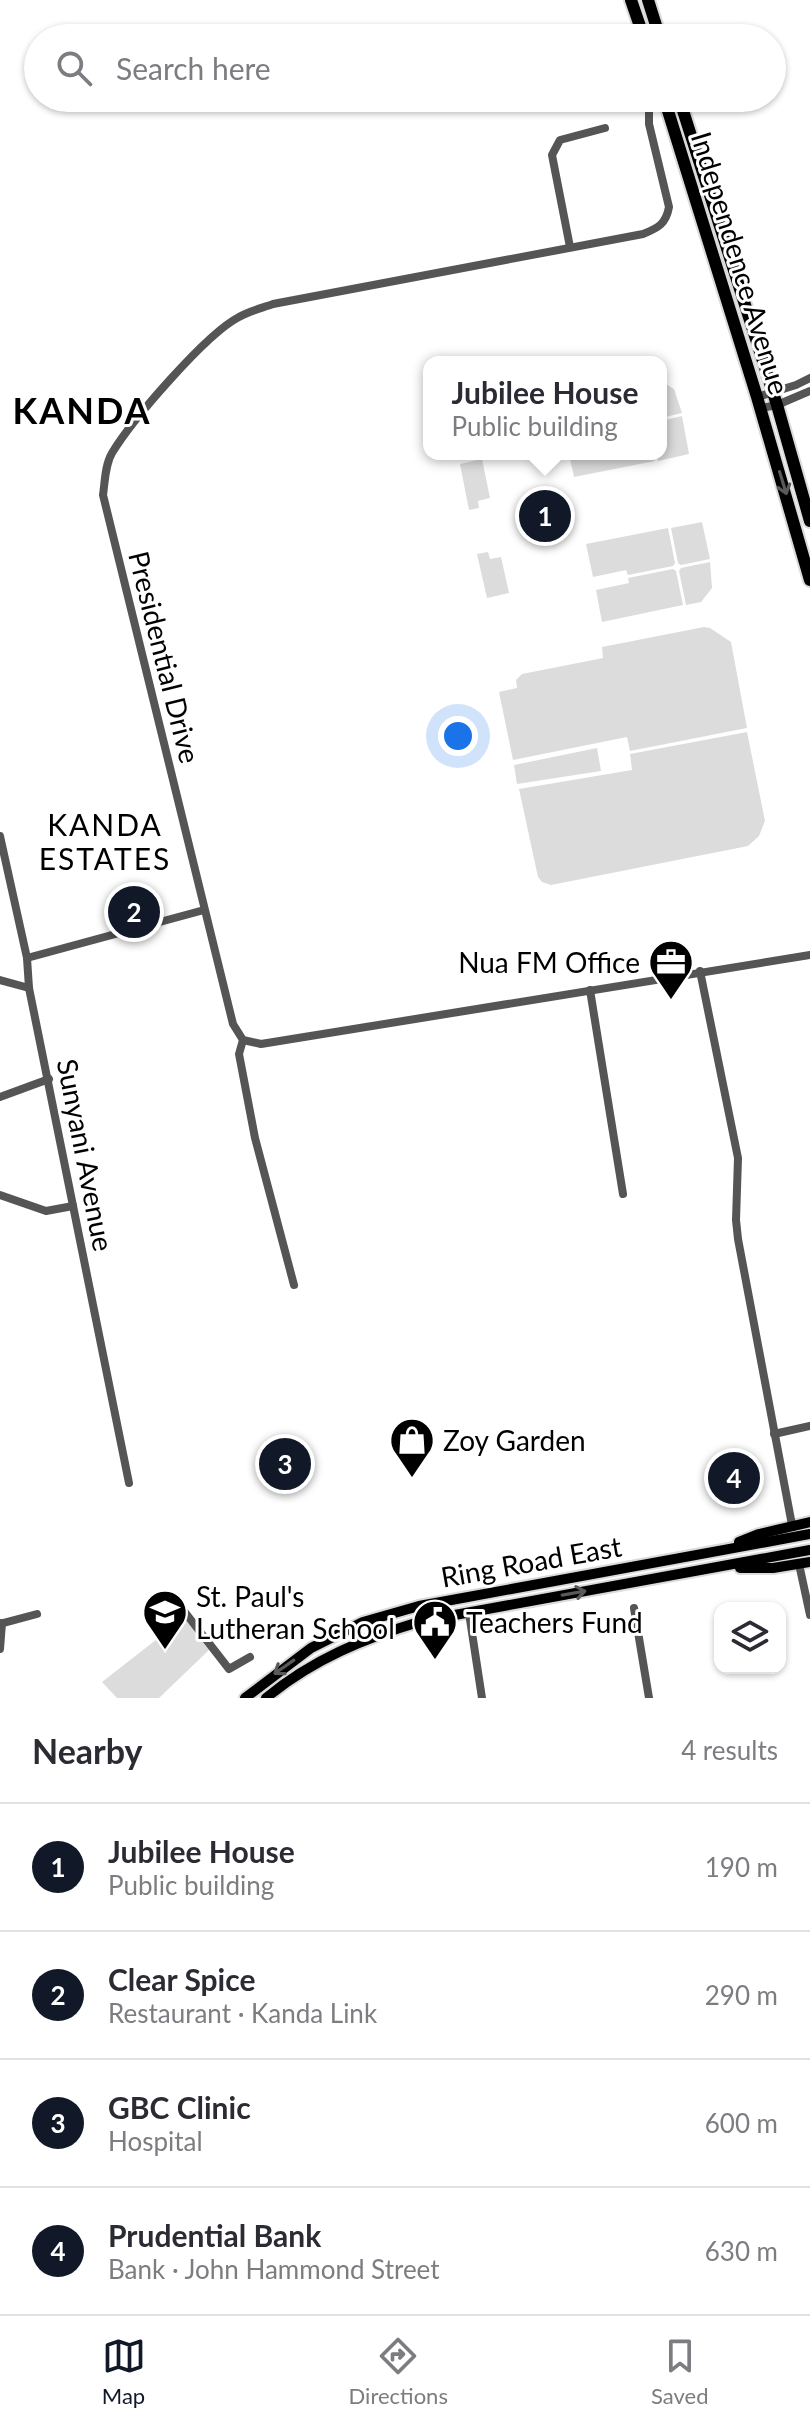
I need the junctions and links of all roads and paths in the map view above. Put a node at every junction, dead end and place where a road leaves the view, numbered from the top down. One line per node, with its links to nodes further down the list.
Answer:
1 (631, 0): 3 (highway)
2 (648, 0): 4 (highway)
3 (639, 24)
4 (656, 24)
5 (649, 112): 9 (street, Presidential Drive)
6 (668, 112): 13 (highway, Independence Avenue)
7 (683, 112): 12 (highway, Independence Avenue)
8 (605, 128): 9 (street)
9 (570, 247): 18 (street, Presidential Drive)
10 (810, 378): 12 (street)
11 (810, 391): 14 (street)
12 (773, 392): 13 (street); 14 (highway, Independence Avenue)
13 (759, 402): 14 (street); 16 (highway, Independence Avenue, one-way to 16)
14 (777, 405): 15 (highway, Independence Avenue)
15 (810, 521)
16 (810, 580)
17 (0, 841): 20 (street, Sunyani Avenue)
18 (204, 910): 20 (street); 25 (street, Presidential Drive)
19 (810, 955): 21 (street)
20 (27, 958): 23 (street, Sunyani Avenue)
21 (700, 971): 24 (street); 33 (street)
22 (0, 980): 23 (street)
23 (29, 988): 26 (street, Sunyani Avenue)
24 (590, 990): 25 (street); 28 (street)
25 (243, 1040): 31 (street)
26 (49, 1079): 27 (street); 30 (street, Sunyani Avenue)
27 (0, 1097)
28 (623, 1194)
29 (0, 1195): 30 (street)
30 (73, 1206): 34 (street, Sunyani Avenue)
31 (294, 1285)
32 (810, 1426): 33 (street)
33 (774, 1434): 36 (street)
34 (129, 1483)
35 (810, 1522): 36 (main road)
36 (792, 1525): 39 (main road)
37 (810, 1534): 39 (main road)
38 (810, 1550): 41 (main road)
39 (706, 1554): 42 (main road, Ring Road East)
40 (805, 1563): 41 (main road); 48 (street)
41 (706, 1569): 43 (main road, one-way to 41)
42 (538, 1584): 43 (main road); 52 (main road, Ring Road East, one-way to 52)
43 (541, 1599): 46 (main road)
44 (180, 1606): 51 (street)
45 (634, 1608): 55 (street)
46 (469, 1613): 53 (main road); 54 (street)
47 (37, 1614): 49 (street)
48 (810, 1615)
49 (1, 1624): 50 (street)
50 (0, 1649)
51 (250, 1657)
52 (245, 1698)
53 (266, 1698)
54 (482, 1698)
55 (649, 1698)

